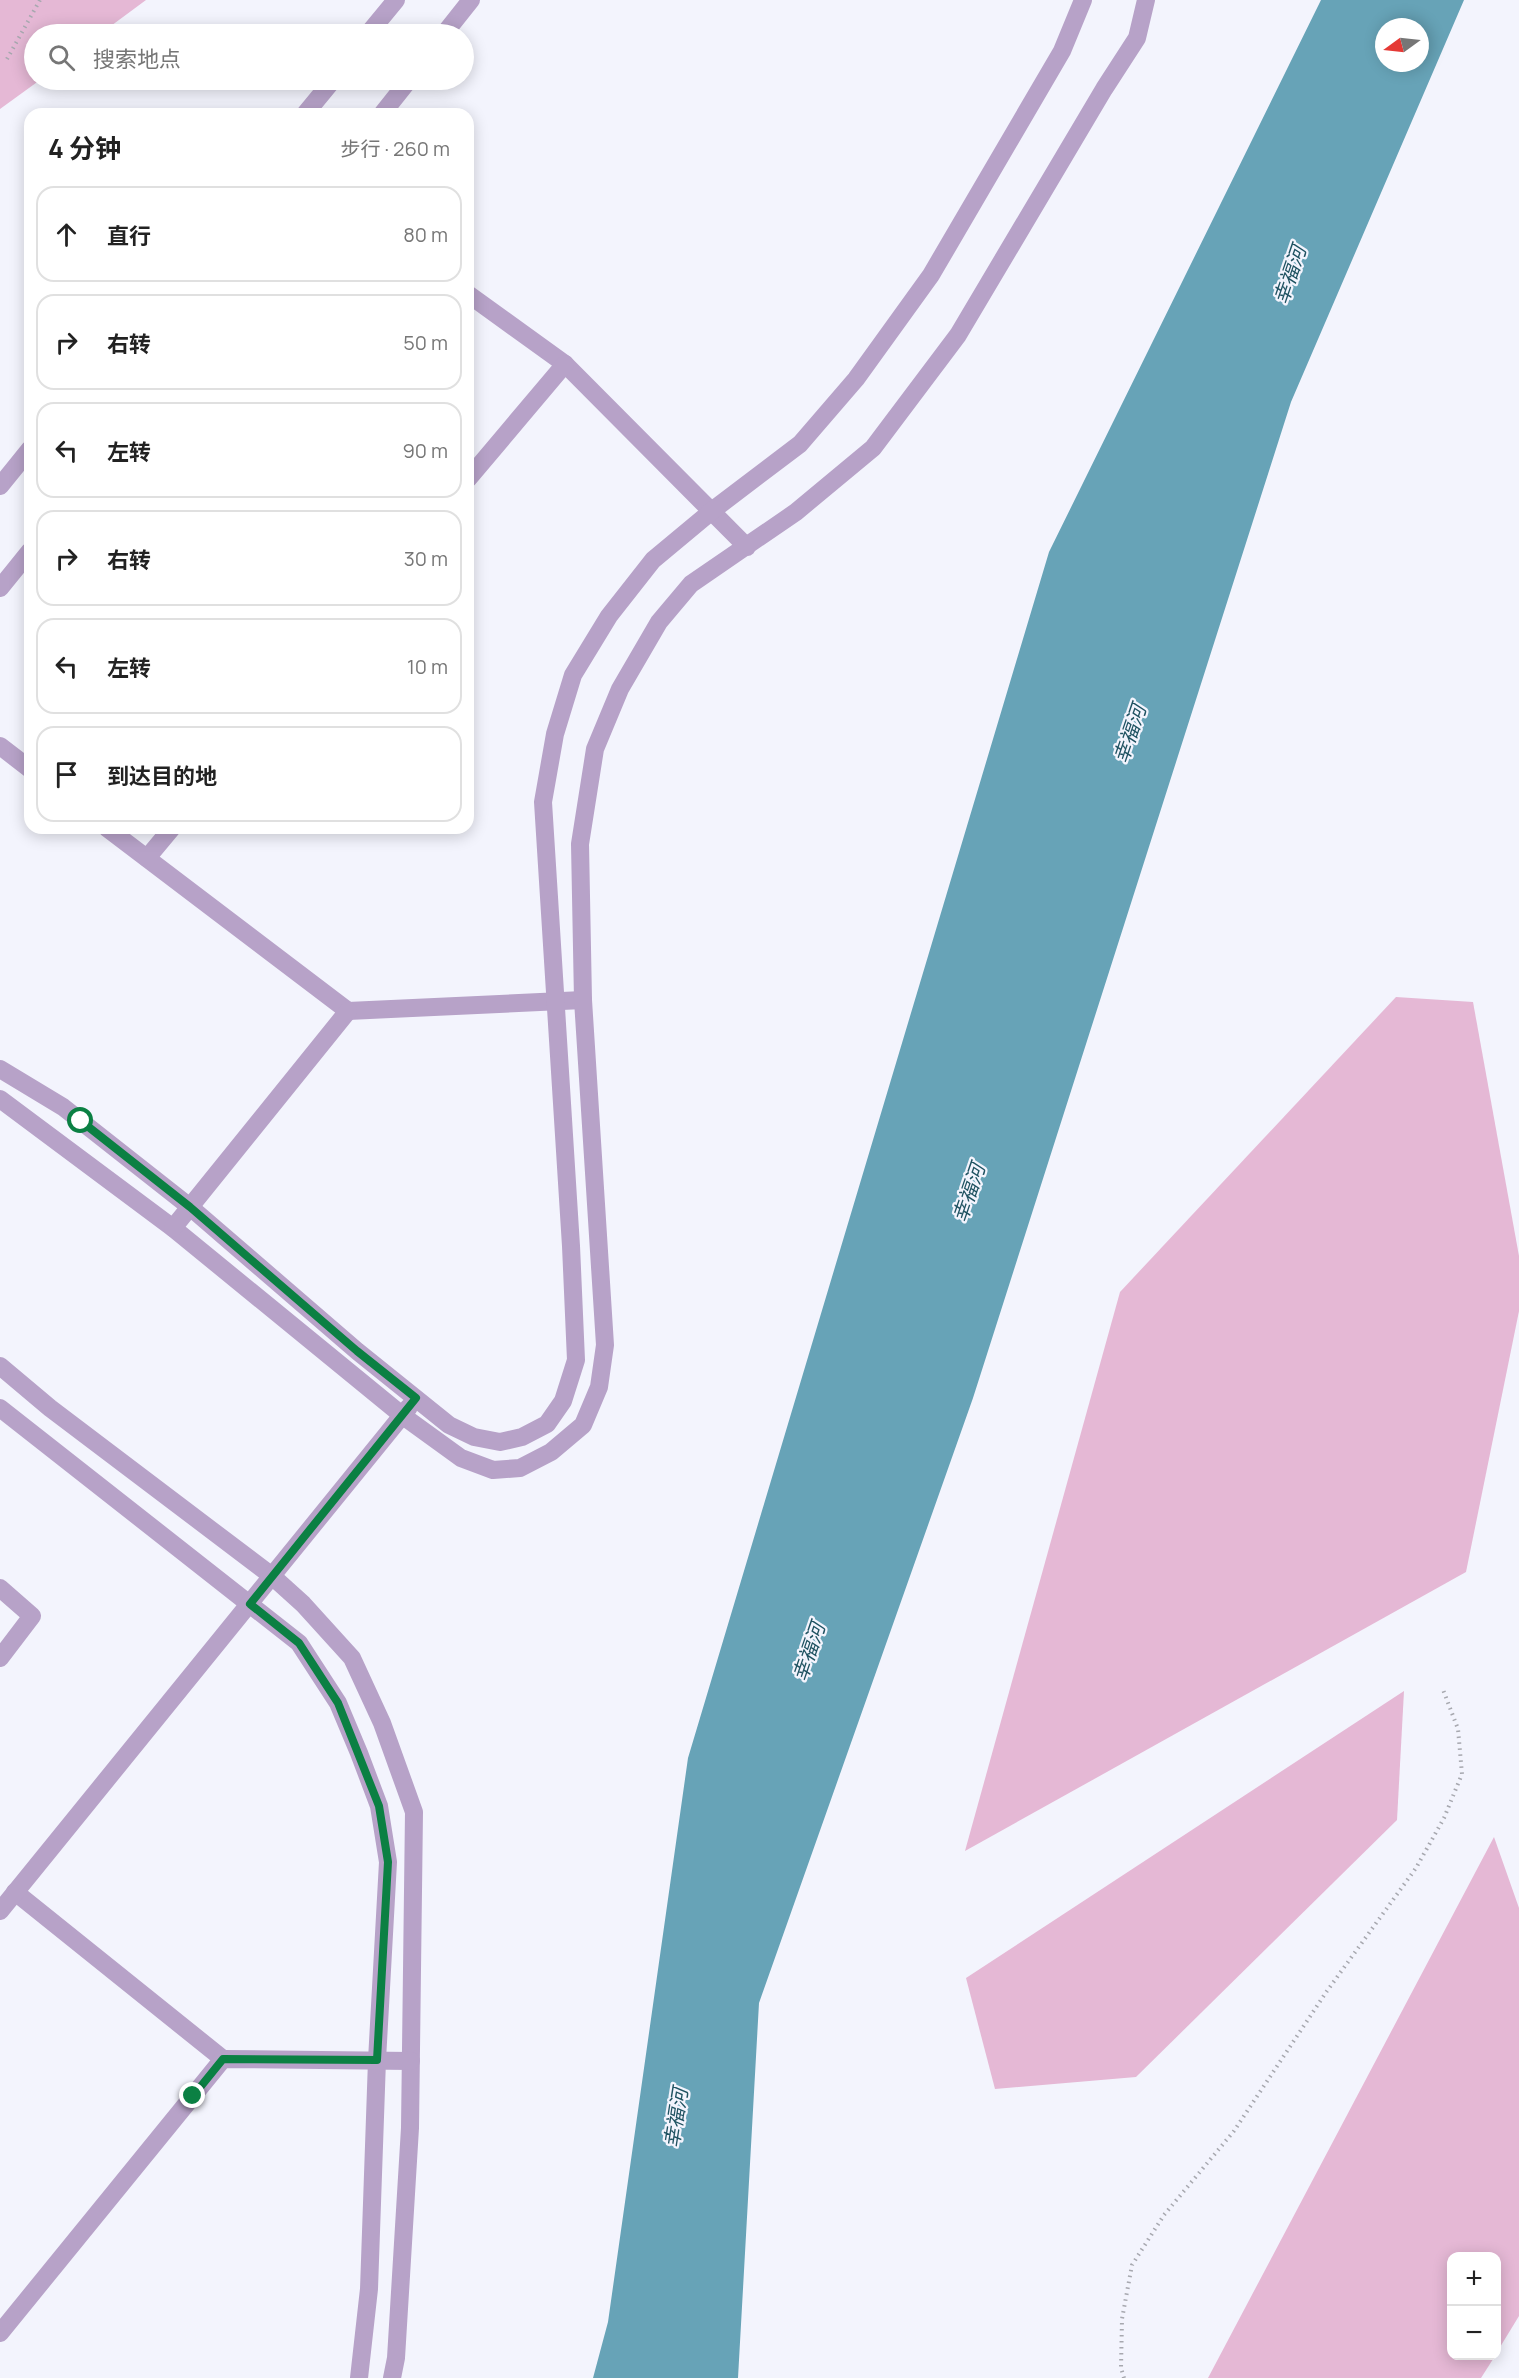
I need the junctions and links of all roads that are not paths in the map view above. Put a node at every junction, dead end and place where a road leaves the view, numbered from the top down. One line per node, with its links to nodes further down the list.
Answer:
1 (396, 0): 5 (street)
2 (471, 0): 6 (street)
3 (1083, 0): 16 (street)
4 (1146, 0): 17 (street)
5 (377, 24)
6 (452, 24)
7 (325, 90): 9 (street)
8 (401, 90): 10 (street)
9 (310, 108)
10 (387, 108)
11 (474, 298): 12 (street)
12 (565, 364): 14 (street); 16 (street)
13 (24, 456): 15 (street)
14 (474, 472)
15 (0, 486)
16 (713, 510): 17 (street); 26 (street)
17 (747, 547): 25 (street)
18 (24, 558): 19 (street)
19 (0, 588)
20 (0, 746): 21 (street)
21 (24, 764)
22 (115, 834): 24 (street)
23 (167, 834): 24 (street)
24 (147, 858): 27 (street)
25 (583, 1000): 26 (street); 35 (street)
26 (556, 1002): 27 (street); 33 (street)
27 (348, 1011): 30 (street)
28 (0, 1069): 30 (street)
29 (0, 1099): 31 (street)
30 (190, 1207): 31 (street); 33 (street)
31 (173, 1228): 35 (street)
32 (0, 1366): 36 (street)
33 (416, 1398): 35 (street)
34 (0, 1408): 38 (street)
35 (403, 1416): 36 (street)
36 (272, 1576): 38 (street); 44 (street)
37 (0, 1588): 39 (street)
38 (250, 1604): 40 (street); 43 (street)
39 (0, 1658)
40 (15, 1892): 41 (street); 42 (street)
41 (0, 1911)
42 (223, 2059): 43 (street); 45 (street)
43 (377, 2060): 44 (street); 46 (street)
44 (411, 2061): 47 (street)
45 (0, 2333)
46 (359, 2378)
47 (392, 2378)

